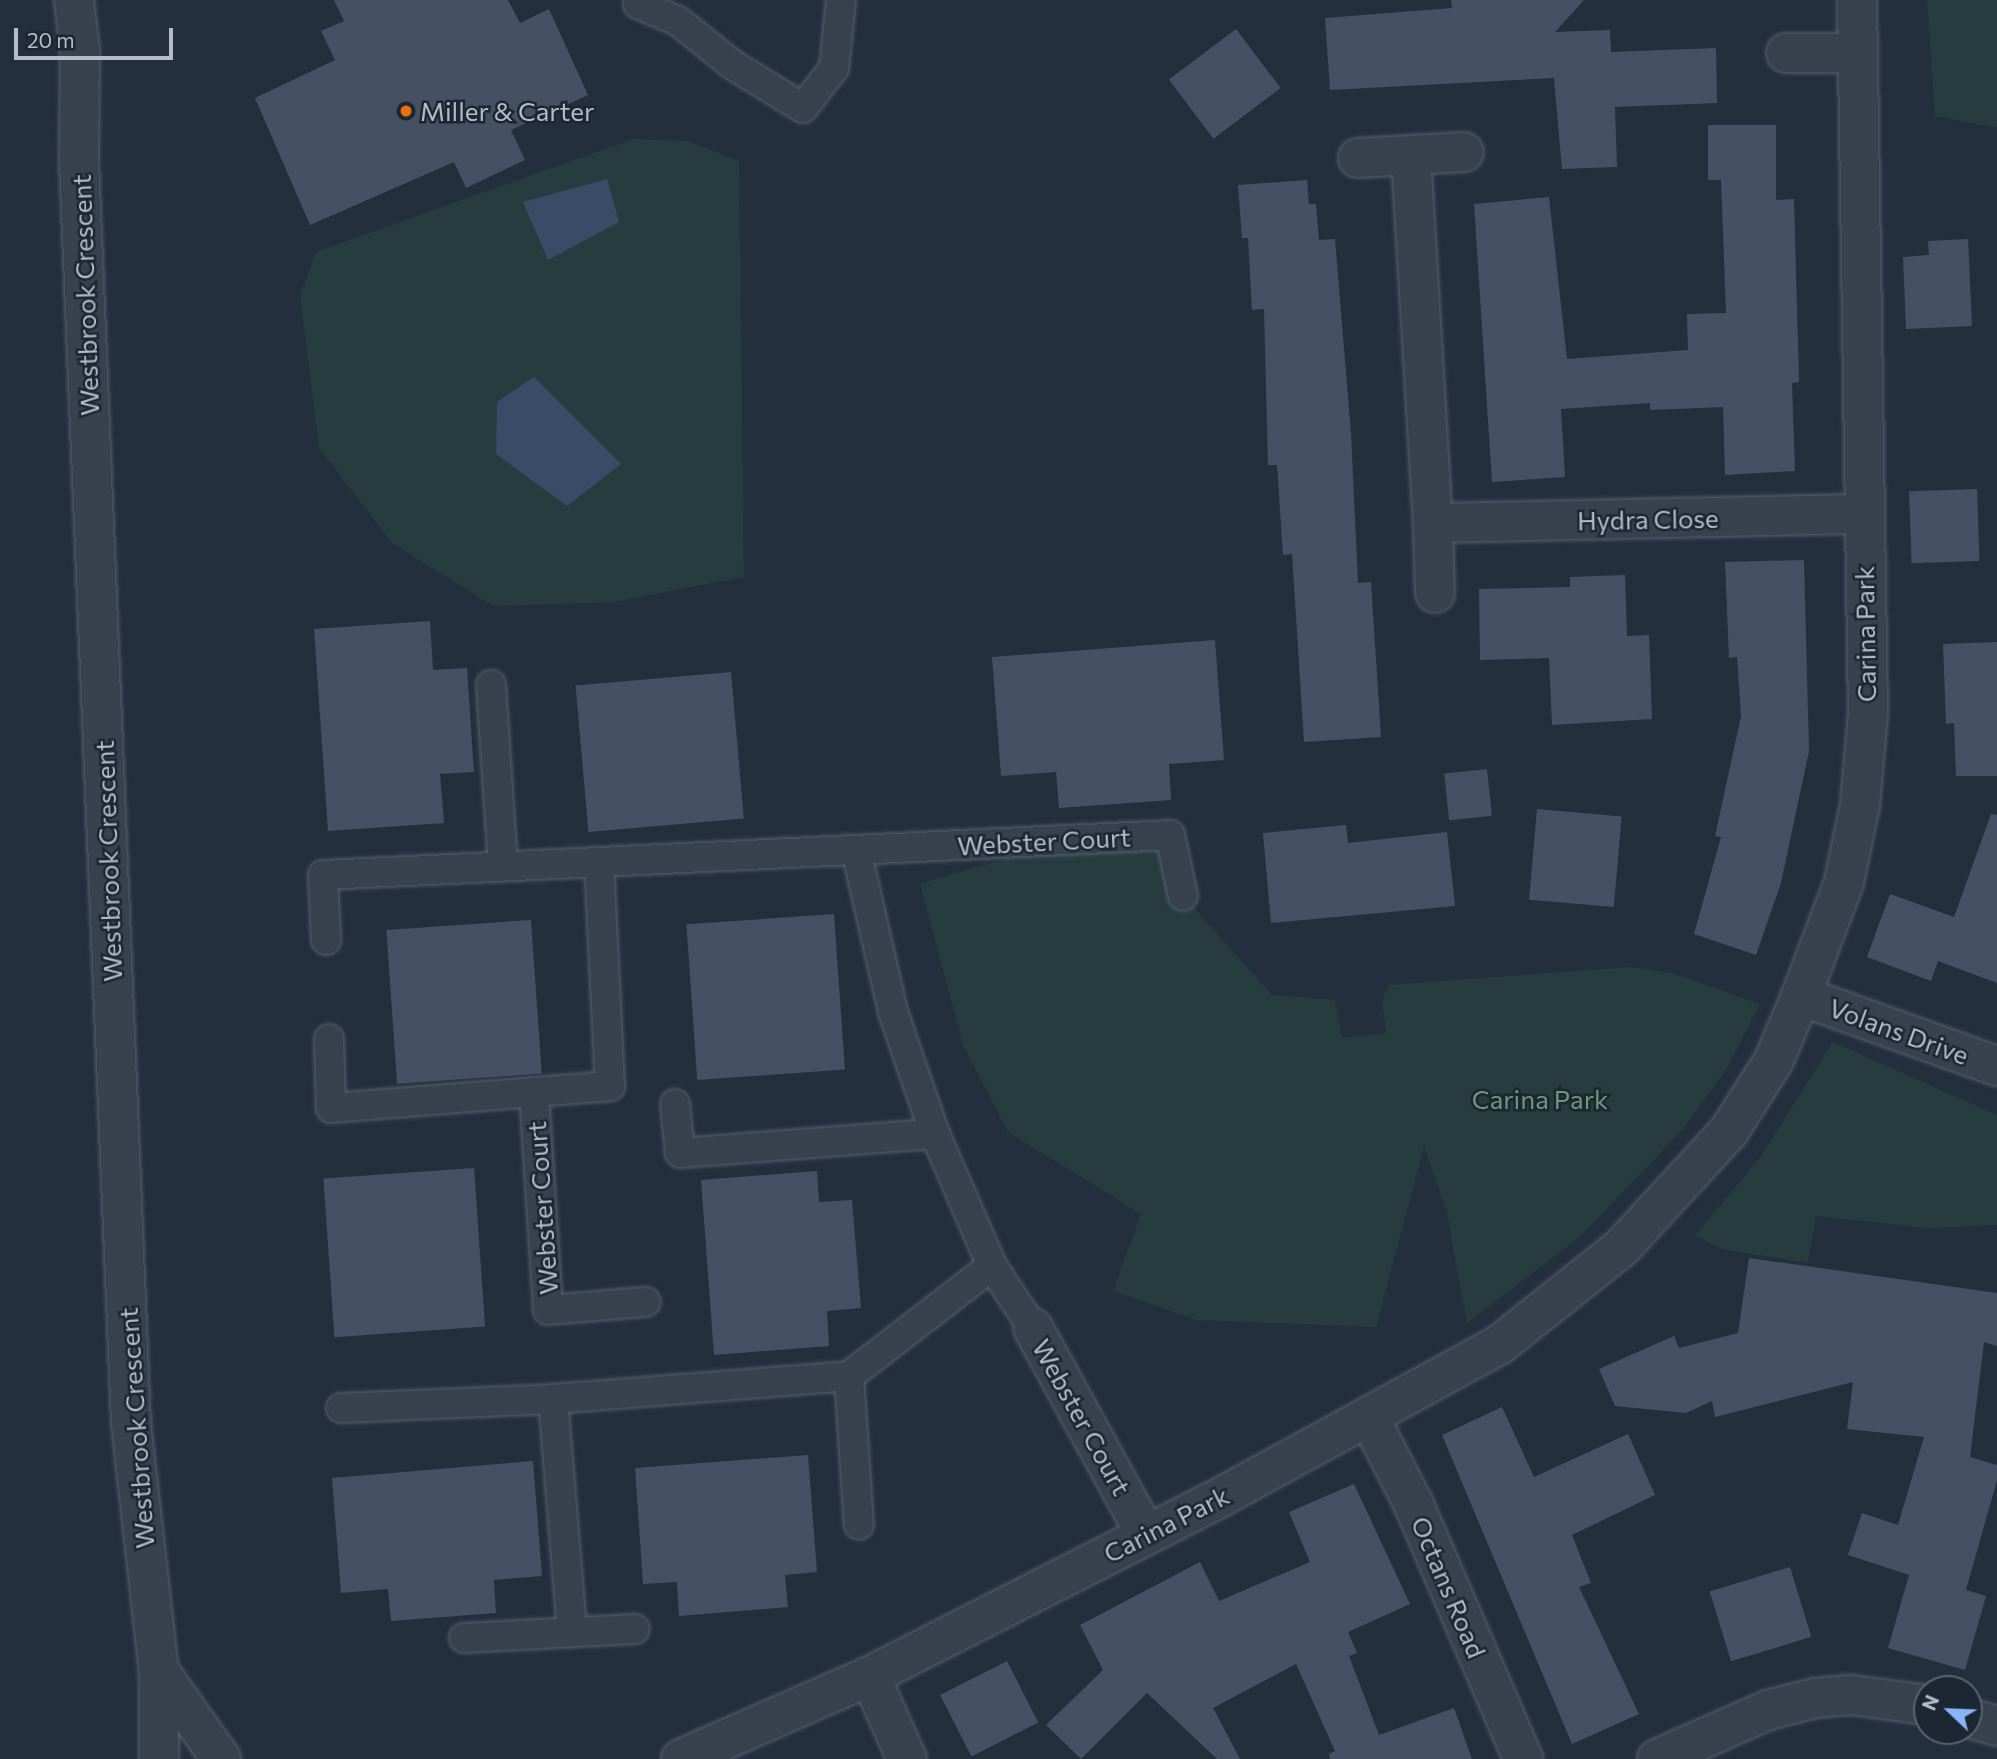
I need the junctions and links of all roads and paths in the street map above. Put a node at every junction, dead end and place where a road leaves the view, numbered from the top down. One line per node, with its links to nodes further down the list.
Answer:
1 (74, 0): 6 (street, Westbrook Crescent)
2 (98, 0): 6 (street, Westbrook Crescent)
3 (841, 0): 5 (lane)
4 (1857, 0): 8 (street, Carina Park)
5 (638, 4)
6 (80, 51): 39 (street, Westbrook Crescent)
7 (1786, 53): 8 (street)
8 (1858, 53): 12 (street, Carina Park)
9 (1464, 152): 10 (street)
10 (1411, 155): 11 (street); 13 (street)
11 (1358, 158)
12 (1862, 514): 13 (street, Hydra Close); 21 (street, Carina Park)
13 (1433, 523): 14 (street)
14 (1435, 593)
15 (491, 685): 18 (lane)
16 (856, 850): 17 (lane, Webster Court); 19 (lane, Webster Court); 26 (lane, Webster Court)
17 (599, 863): 18 (lane, Webster Court); 24 (lane, Webster Court)
18 (503, 867): 20 (lane, Webster Court)
19 (1183, 896)
20 (326, 940)
21 (1801, 996): 23 (street, Volans Drive); 33 (street, Carina Park)
22 (329, 1039): 24 (lane, Webster Court)
23 (1997, 1066)
24 (534, 1092): 28 (lane, Webster Court)
25 (675, 1104): 26 (lane)
26 (934, 1134): 27 (lane, Webster Court)
27 (992, 1266): 29 (lane, Webster Court); 30 (lane)
28 (646, 1302)
29 (1034, 1328): 35 (street, Webster Court)
30 (849, 1376): 31 (lane); 34 (lane)
31 (553, 1399): 32 (lane); 37 (lane)
32 (341, 1409)
33 (1369, 1417): 35 (street, Carina Park); 46 (street, Octans Road)
34 (859, 1525)
35 (1146, 1534): 40 (street, Carina Park)
36 (635, 1629): 37 (lane)
37 (572, 1632): 38 (lane)
38 (464, 1638)
39 (159, 1671): 42 (street, Westbrook Crescent); 43 (street, Westbrook Crescent)
40 (870, 1676): 44 (street, Carina Park); 45 (street)
41 (1913, 1703): 47 (street)
42 (159, 1759)
43 (220, 1759)
44 (681, 1759)
45 (907, 1759)
46 (1523, 1759)
47 (1657, 1759)

